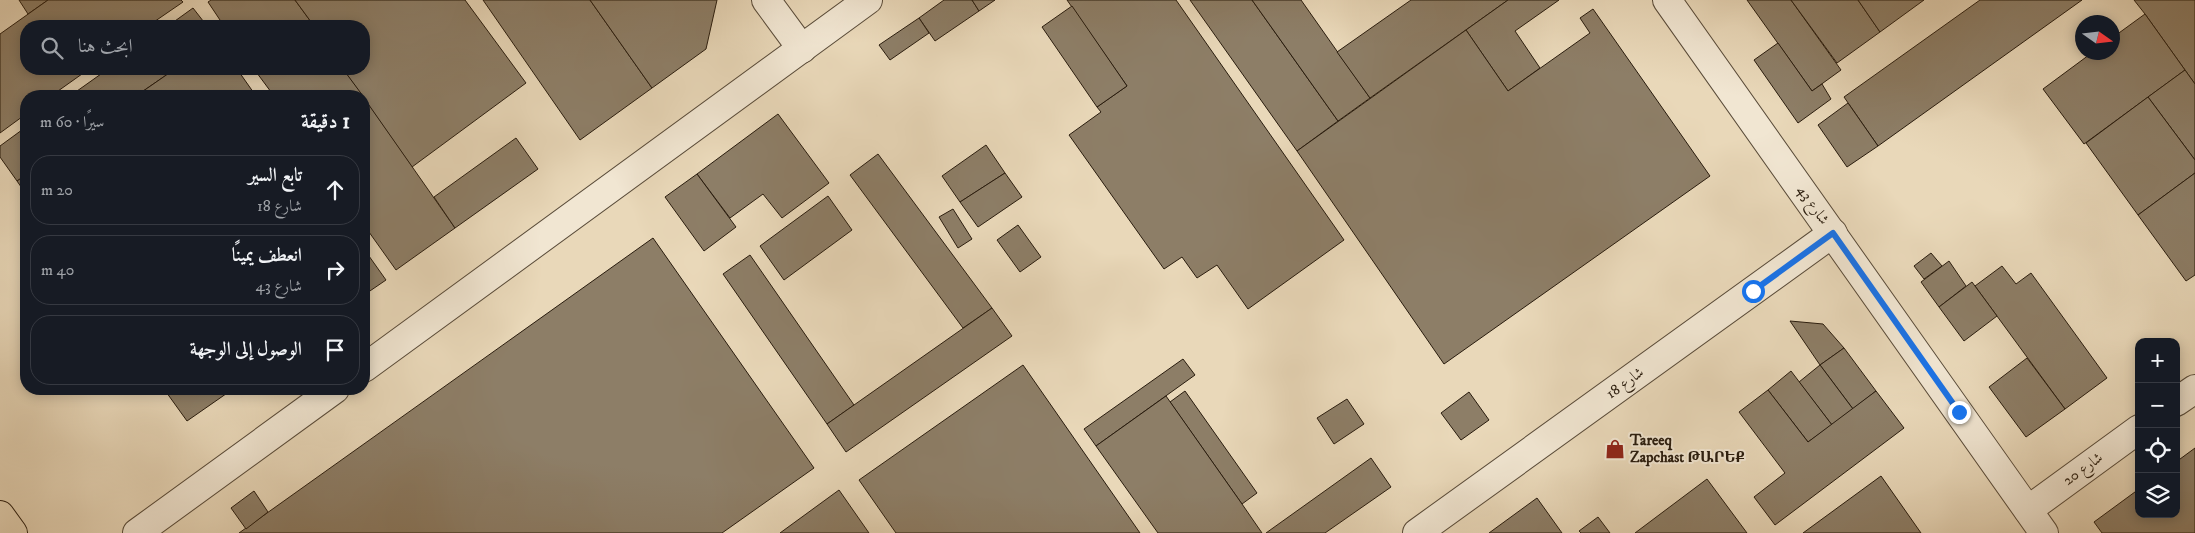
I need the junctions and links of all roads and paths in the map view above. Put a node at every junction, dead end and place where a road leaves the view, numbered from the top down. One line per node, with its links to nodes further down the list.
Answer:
1 (766, 0): 4 (street)
2 (868, 0): 4 (street)
3 (1667, 0): 5 (street, شارع 43)
4 (802, 49): 6 (street)
5 (1833, 233): 11 (street, شارع 43); 15 (street, شارع 18)
6 (370, 364)
7 (2195, 389): 9 (street)
8 (327, 395): 14 (street)
9 (2180, 399)
10 (2135, 432): 11 (street, شارع 20)
11 (2028, 510): 16 (street, شارع 43)
12 (0, 515): 13 (main road)
13 (13, 533)
14 (137, 533)
15 (1417, 533)
16 (2044, 533)

